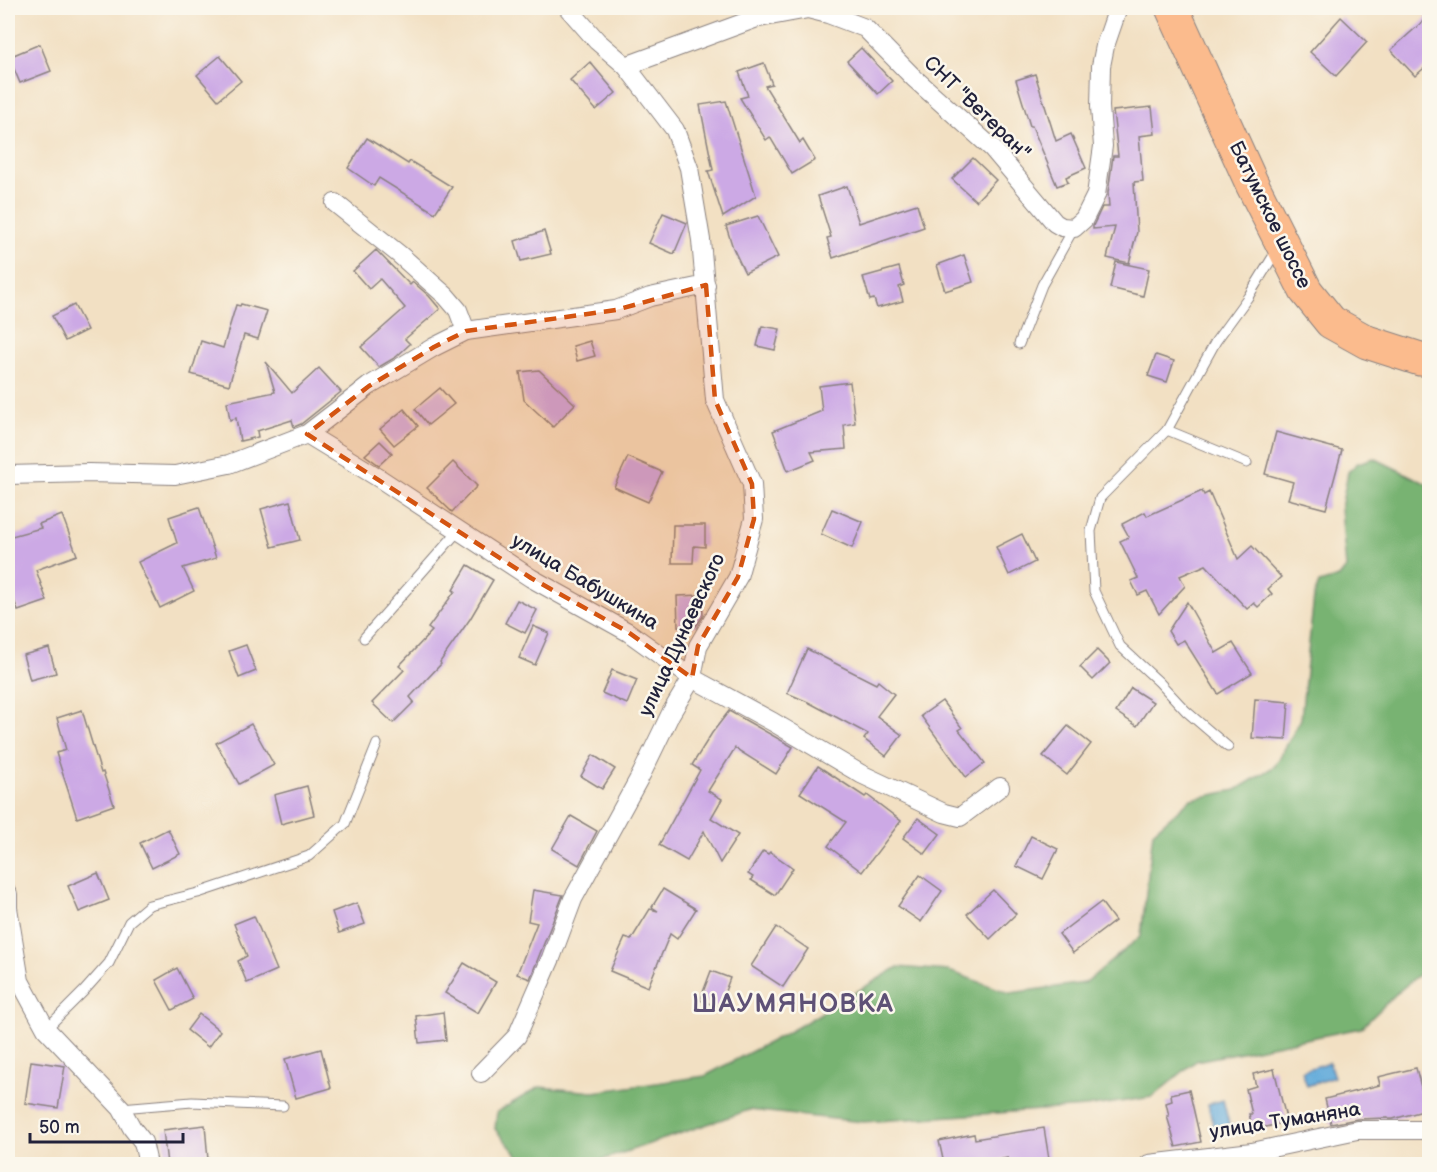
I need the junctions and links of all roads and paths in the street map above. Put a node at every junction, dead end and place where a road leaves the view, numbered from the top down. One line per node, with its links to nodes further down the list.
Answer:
1 (568, 8): 4 (street, улица Дунаевского)
2 (1118, 8): 6 (street)
3 (1172, 8): 7 (highway, Батумское шоссе)
4 (626, 66): 6 (street, СНТ "Ветеран"); 8 (street, улица Дунаевского)
5 (335, 203): 9 (street)
6 (1074, 228): 10 (lane)
7 (1282, 243): 11 (highway, Батумское шоссе); 12 (lane)
8 (706, 285): 9 (street); 18 (street, улица Дунаевского)
9 (466, 331): 13 (street)
10 (1019, 344)
11 (1430, 359)
12 (1167, 430): 14 (lane); 20 (lane)
13 (307, 434): 15 (street); 16 (street, улица Бабушкина)
14 (1247, 463)
15 (8, 475)
16 (459, 530): 17 (lane); 18 (street, улица Бабушкина)
17 (364, 638)
18 (692, 678): 21 (street, улица Бабушкина); 25 (street, улица Дунаевского)
19 (377, 744): 24 (lane)
20 (1228, 747)
21 (1000, 787)
22 (8, 894): 23 (street)
23 (14, 978): 24 (street)
24 (46, 1029): 27 (street)
25 (481, 1073)
26 (283, 1106): 27 (lane)
27 (121, 1108): 29 (street)
28 (1430, 1130): 30 (street, улица Туманяна)
29 (148, 1164)
30 (1149, 1164)

